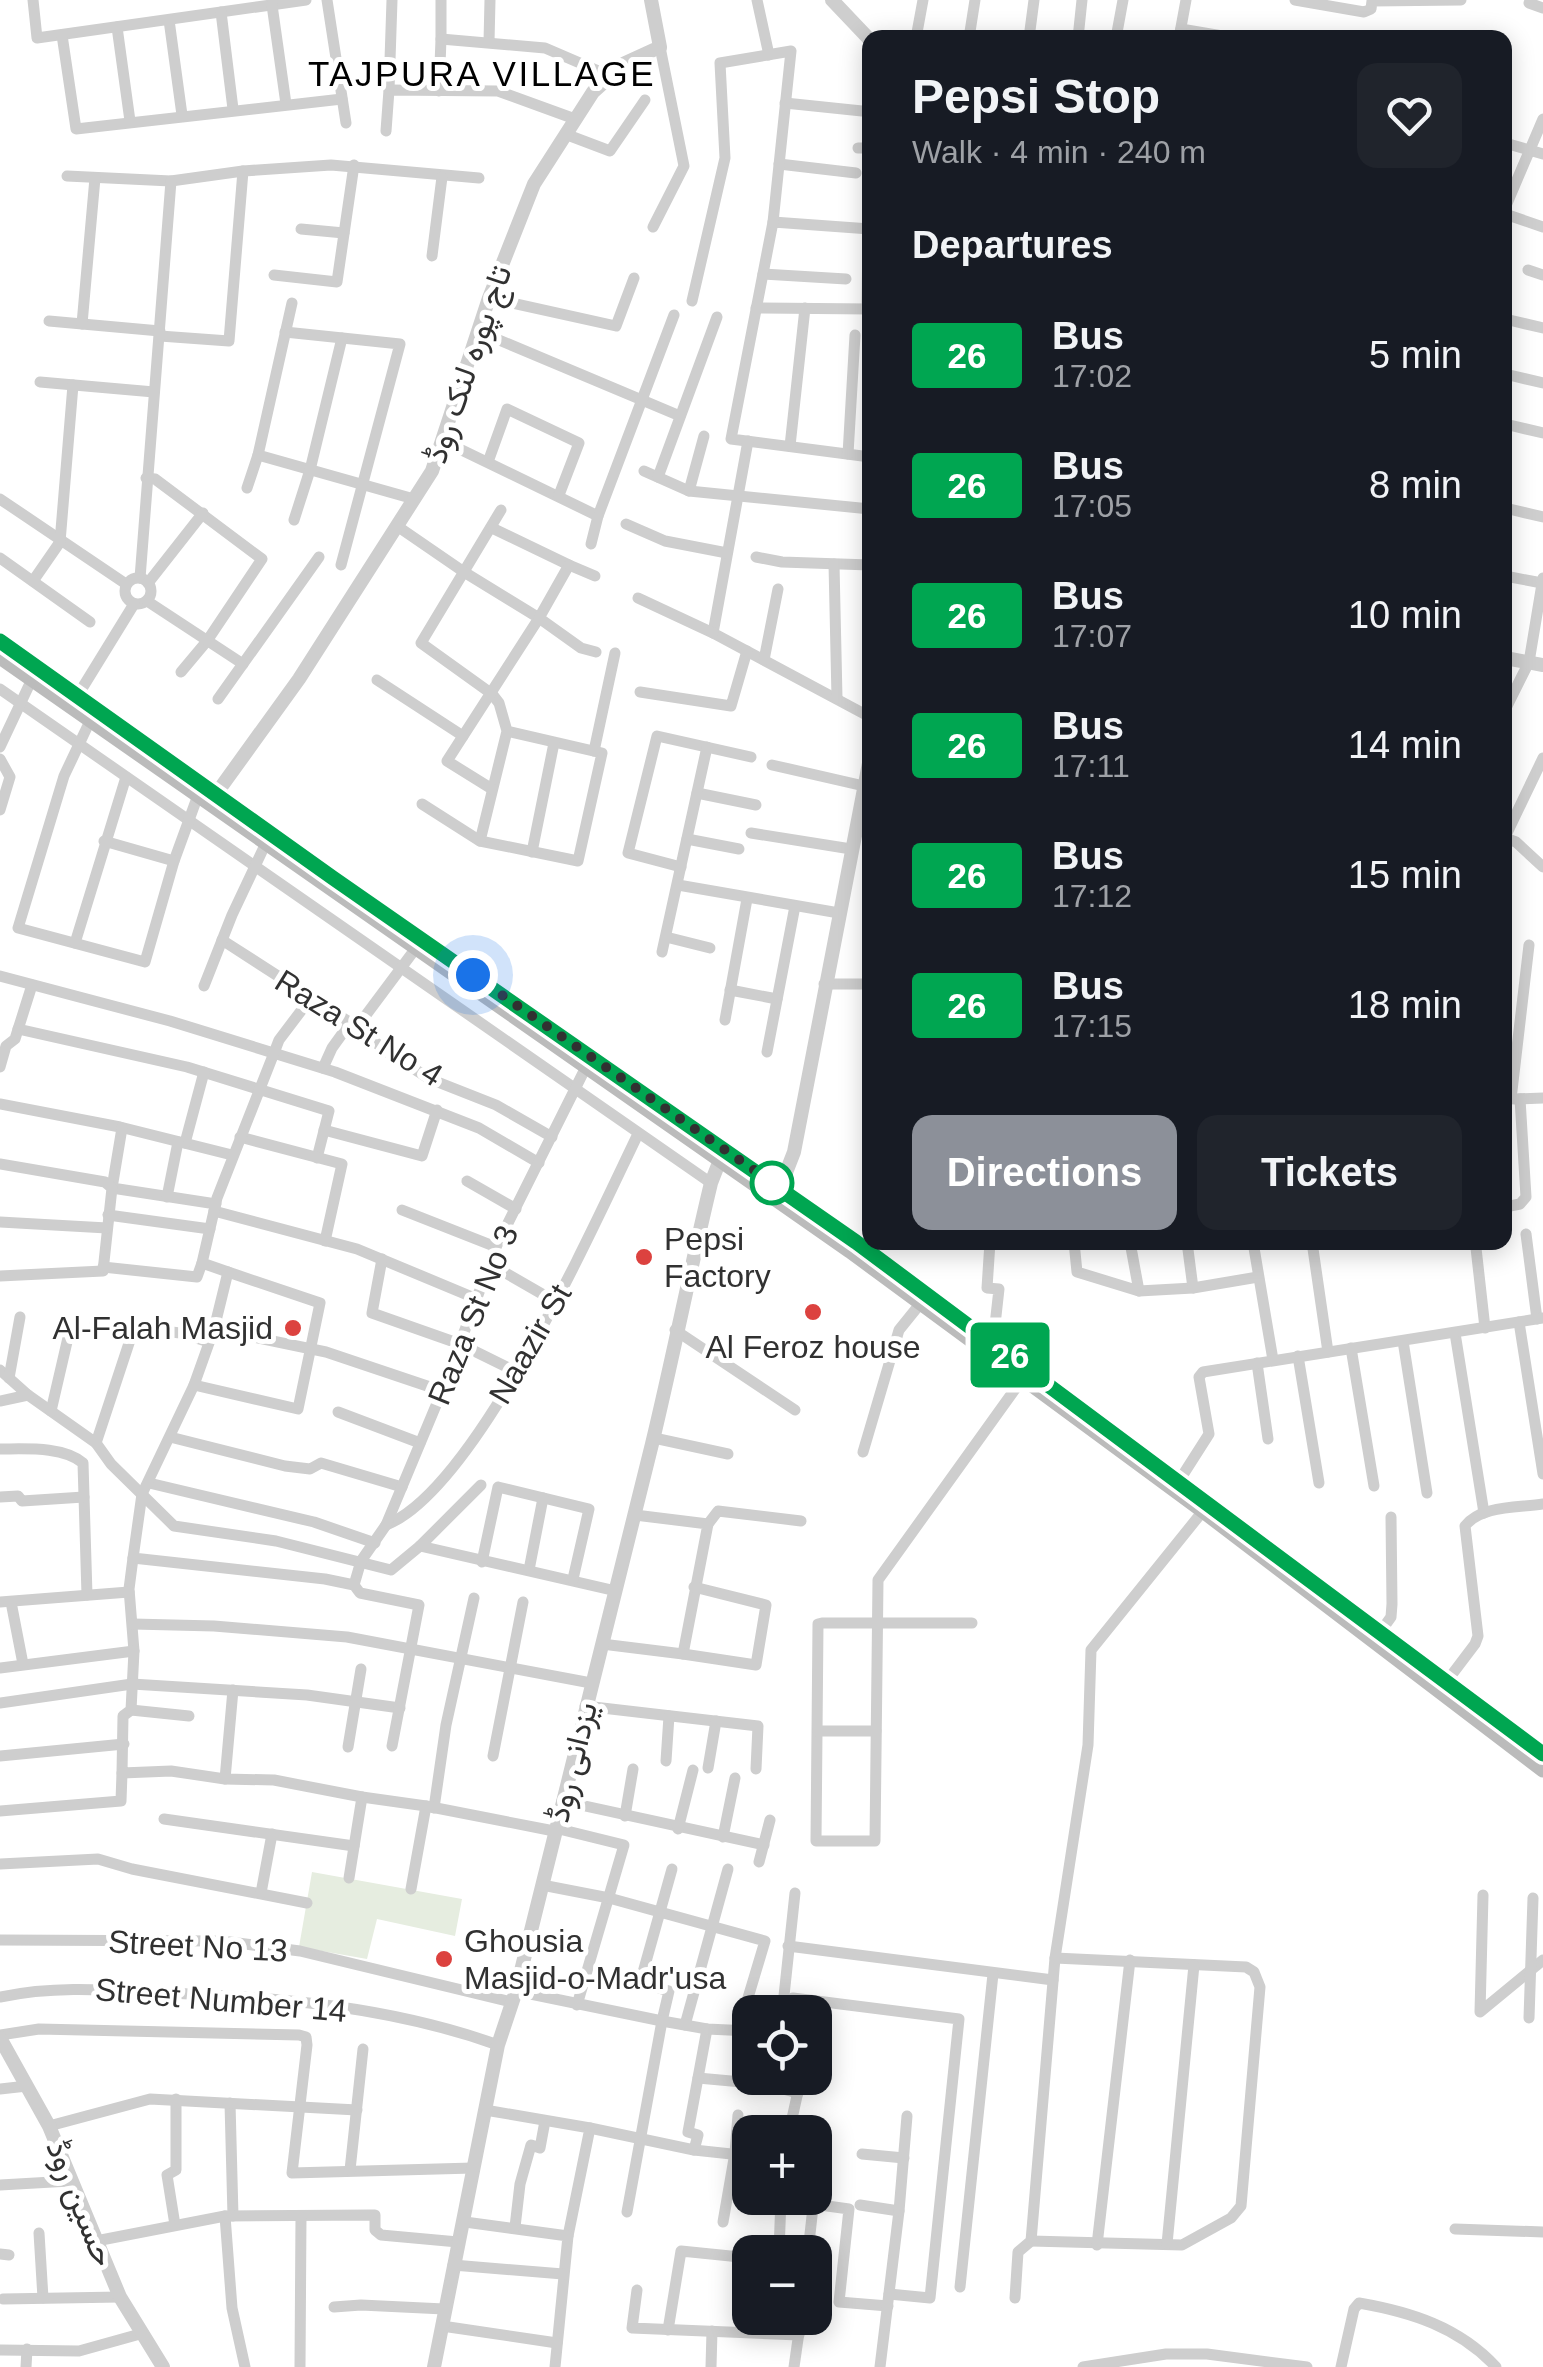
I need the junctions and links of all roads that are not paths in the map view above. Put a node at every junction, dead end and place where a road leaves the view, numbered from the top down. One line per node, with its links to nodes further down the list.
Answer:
1 (32, 0): 31 (street)
2 (306, 0): 19 (street)
3 (327, 0): 39 (street)
4 (392, 0): 37 (street)
5 (442, 0): 32 (street)
6 (490, 0): 33 (street)
7 (651, 0): 34 (street)
8 (758, 0): 35 (street)
9 (832, 0): 30 (street)
10 (923, 0): 24 (street)
11 (975, 0): 25 (street)
12 (1034, 0): 26 (street)
13 (1082, 0): 27 (street)
14 (1123, 0): 28 (street)
15 (1186, 0): 29 (street)
16 (1295, 0): 17 (street)
17 (1461, 0)
18 (1529, 3): 21 (street)
19 (272, 5): 20 (street); 42 (street)
20 (229, 7): 22 (street); 43 (street)
21 (1543, 8)
22 (169, 20): 23 (street); 45 (street)
23 (117, 27): 31 (street); 48 (street)
24 (917, 30)
25 (970, 30)
26 (1030, 30)
27 (1079, 30)
28 (1117, 30)
29 (1181, 30)
30 (862, 32)
31 (62, 34): 48 (street)
32 (441, 40): 33 (street); 38 (street)
33 (489, 42): 36 (street)
34 (660, 47): 36 (street, تاج پورہ لنک روڈ); 66 (street)
35 (769, 55): 41 (street); 78 (street)
36 (610, 76): 46 (street, تاج پورہ لنک روڈ)
37 (389, 90): 38 (street); 50 (street)
38 (439, 91): 46 (street)
39 (342, 99): 42 (street); 49 (street)
40 (645, 100): 51 (street)
41 (785, 103): 44 (street); 53 (street)
42 (286, 104): 43 (street)
43 (233, 109): 45 (street)
44 (862, 112)
45 (182, 115): 48 (street)
46 (575, 119): 51 (street, تاج پورہ لنک روڈ)
47 (1543, 120): 52 (street)
48 (130, 121)
49 (346, 123)
50 (386, 131)
51 (566, 134): 77 (street, تاج پورہ لنک روڈ)
52 (1536, 152): 62 (street)
53 (779, 164): 56 (street); 64 (street)
54 (354, 165): 55 (street); 58 (street); 69 (street)
55 (243, 171): 61 (street); 91 (street)
56 (856, 173)
57 (67, 176): 59 (street)
58 (442, 177): 60 (street); 70 (street)
59 (96, 178): 61 (street); 87 (street)
60 (479, 178)
61 (171, 181): 91 (street)
62 (1512, 195)
63 (1512, 211): 65 (street)
64 (772, 222): 67 (street); 72 (street)
65 (1543, 227)
66 (653, 228)
67 (862, 228)
68 (301, 229): 69 (street)
69 (344, 233): 73 (street)
70 (432, 256)
71 (1528, 270): 74 (street)
72 (763, 274): 76 (street); 80 (street)
73 (274, 275)
74 (1543, 275)
75 (634, 278): 77 (street)
76 (846, 280)
77 (489, 298): 90 (street, تاج پورہ لنک روڈ)
78 (692, 301)
79 (292, 304): 89 (street)
80 (756, 308): 81 (street); 105 (street)
81 (805, 308): 82 (street); 106 (street)
82 (862, 309)
83 (674, 316): 99 (street)
84 (716, 316): 100 (street)
85 (49, 321): 87 (street)
86 (1512, 321): 88 (street)
87 (82, 324): 91 (street)
88 (1543, 328)
89 (286, 332): 93 (street); 108 (street)
90 (480, 332): 99 (street); 104 (street, تاج پورہ لنک روڈ)
91 (160, 333): 98 (street)
92 (855, 335): 107 (street)
93 (342, 338): 111 (street); 115 (street)
94 (1512, 376): 96 (street)
95 (40, 382): 97 (street)
96 (1543, 383)
97 (72, 385): 98 (street); 132 (street)
98 (154, 392): 114 (street)
99 (643, 400): 100 (street); 126 (street)
100 (680, 416): 113 (street)
101 (1512, 426): 102 (street)
102 (1543, 433)
103 (704, 436): 117 (street)
104 (442, 441): 110 (street); 121 (street, تاج پورہ لنک روڈ)
105 (748, 441): 106 (street); 119 (street)
106 (790, 446): 107 (street)
107 (848, 454): 109 (street)
108 (258, 455): 111 (street); 116 (street)
109 (862, 456)
110 (488, 462): 118 (street); 118 (street)
111 (310, 470): 115 (street); 128 (street)
112 (644, 470): 113 (street)
113 (658, 477): 117 (street)
114 (146, 478): 125 (street); 145 (street)
115 (364, 485): 121 (street); 138 (street)
116 (247, 488)
117 (688, 490): 119 (street)
118 (559, 495): 126 (street)
119 (738, 495): 122 (street); 134 (street)
120 (0, 499): 132 (street)
121 (414, 499): 130 (street, تاج پورہ لنک روڈ)
122 (862, 508)
123 (501, 510): 131 (street)
124 (1512, 510): 127 (street)
125 (203, 513): 145 (street); 156 (street)
126 (598, 516): 133 (street)
127 (1543, 517)
128 (294, 520)
129 (626, 524): 134 (street)
130 (397, 526): 142 (street); 194 (street, تاج پورہ لنک روڈ)
131 (492, 528): 140 (street); 142 (street)
132 (60, 542): 147 (street); 148 (street)
133 (591, 544)
134 (728, 553): 154 (street)
135 (319, 557): 163 (street)
136 (756, 557): 139 (street)
137 (0, 558): 147 (street)
138 (340, 564)
139 (834, 564): 141 (street); 171 (street)
140 (569, 565): 143 (street); 152 (street)
141 (862, 565)
142 (464, 572): 152 (street); 169 (street)
143 (595, 576)
144 (1512, 577): 146 (street)
145 (144, 580): 148 (street); 151 (street)
146 (1542, 581): 162 (street)
147 (34, 582): 153 (street)
148 (126, 584): 151 (street)
149 (778, 589): 161 (street)
150 (638, 598): 154 (street)
151 (140, 602): 156 (street); 170 (street)
152 (539, 618): 158 (street); 169 (street)
153 (90, 622)
154 (712, 633): 157 (street)
155 (0, 641): 170 (main road)
156 (207, 641): 163 (street); 164 (street)
157 (747, 651): 161 (street); 168 (street)
158 (596, 652)
159 (615, 653): 183 (street)
160 (0, 657): 165 (main road)
161 (764, 660): 171 (street)
162 (1536, 663): 173 (street)
163 (243, 664): 172 (street)
164 (181, 672)
165 (32, 679): 174 (street); 176 (main road)
166 (376, 680): 178 (street)
167 (0, 689): 174 (street)
168 (640, 692)
169 (492, 694): 177 (street); 178 (street)
170 (78, 695): 194 (main road)
171 (837, 698): 175 (street)
172 (218, 699)
173 (1512, 699)
174 (19, 703): 180 (street); 181 (street)
175 (862, 712)
176 (90, 721): 180 (street); 189 (main road)
177 (506, 731): 179 (street); 191 (street)
178 (463, 736): 191 (street)
179 (554, 743): 183 (street); 210 (street)
180 (78, 744): 188 (street); 225 (street)
181 (0, 747)
182 (707, 747): 184 (street); 192 (street); 213 (street)
183 (594, 751): 210 (street)
184 (751, 757)
185 (1543, 758): 201 (street)
186 (0, 759): 199 (street)
187 (772, 765): 190 (street)
188 (126, 776): 193 (street); 206 (street)
189 (166, 776): 193 (street); 196 (main road)
190 (862, 786)
191 (492, 789): 207 (street)
192 (697, 793): 198 (street); 203 (street)
193 (152, 794): 200 (street)
194 (216, 794): 204 (main road)
195 (862, 796): 209 (street)
196 (197, 798): 200 (street); 204 (main road)
197 (422, 804): 207 (street)
198 (756, 805)
199 (0, 810)
200 (189, 820): 211 (street); 212 (street)
201 (1512, 822)
202 (751, 833): 209 (street)
203 (687, 839): 208 (street); 213 (street)
204 (268, 840): 212 (street); 215 (main road); 239 (main road)
205 (1512, 840): 214 (street)
206 (104, 841): 211 (street); 225 (street)
207 (480, 841): 210 (street)
208 (739, 849)
209 (851, 849): 221 (street)
210 (532, 852)
211 (174, 861): 225 (street)
212 (255, 866): 217 (street); 224 (street)
213 (681, 867): 216 (street)
214 (1543, 867)
215 (309, 874): 217 (street); 219 (main road)
216 (678, 885): 218 (street); 223 (street)
217 (297, 894): 222 (street)
218 (747, 899): 220 (street); 236 (street)
219 (346, 900): 222 (street); 227 (main road)
220 (795, 906): 221 (street); 238 (street)
221 (839, 914): 232 (street)
222 (330, 918): 230 (street)
223 (666, 938): 228 (street); 229 (street)
224 (222, 940): 235 (street); 237 (street, Raza St No 4)
225 (75, 943)
226 (1529, 945): 252 (street)
227 (416, 948): 230 (street); 239 (main road)
228 (710, 948)
229 (662, 952)
230 (401, 969): 241 (street); 250 (street)
231 (0, 976): 234 (street)
232 (824, 984): 233 (street); 269 (street)
233 (862, 984)
234 (32, 985): 242 (street); 244 (street)
235 (204, 986)
236 (730, 990): 238 (street); 240 (street)
237 (310, 998): 241 (street, Raza St No 4); 244 (street)
238 (777, 999): 243 (street)
239 (521, 1015): 245 (main road); 269 (main road)
240 (724, 1020)
241 (353, 1025): 247 (street); 259 (street, Raza St No 4)
242 (18, 1029): 246 (street); 248 (street)
243 (767, 1052)
244 (274, 1054): 247 (street); 249 (street)
245 (586, 1067): 250 (street, Raza St No 3); 263 (main road)
246 (0, 1068)
247 (323, 1068): 254 (street)
248 (204, 1072): 249 (street); 260 (street)
249 (259, 1090): 256 (street); 258 (street)
250 (576, 1090): 257 (street); 259 (street, Raza St No 3)
251 (1543, 1098): 252 (street)
252 (1512, 1099): 271 (street)
253 (0, 1104): 255 (street)
254 (437, 1110): 256 (street); 264 (street)
255 (122, 1128): 260 (street); 268 (street)
256 (324, 1130): 262 (street)
257 (638, 1134): 267 (street); 299 (street, Naazir St)
258 (240, 1137): 261 (street); 262 (street)
259 (552, 1137): 264 (street, Raza St No 3)
260 (182, 1142): 261 (street); 270 (street)
261 (232, 1155): 272 (street)
262 (317, 1158): 279 (street)
263 (720, 1160): 267 (street, یزدانی روڈ); 280 (main road)
264 (539, 1163): 273 (street, Raza St No 3)
265 (0, 1164): 268 (street)
266 (467, 1181): 273 (street)
267 (710, 1184): 309 (street, یزدانی روڈ)
268 (112, 1188): 270 (street); 276 (street)
269 (780, 1188): 280 (main road)
270 (167, 1197): 272 (street)
271 (1512, 1206)
272 (215, 1208): 277 (street); 279 (street)
273 (516, 1209): 281 (street, Raza St No 3)
274 (402, 1210): 281 (street)
275 (0, 1222): 276 (street)
276 (108, 1222): 277 (street); 292 (street)
277 (210, 1229): 290 (street)
278 (1526, 1234): 302 (street)
279 (325, 1240): 289 (street)
280 (853, 1246): 300 (main road); 313 (main road)
281 (496, 1248): 291 (street, Raza St No 3)
282 (989, 1250): 313 (street)
283 (1075, 1250): 297 (street)
284 (1131, 1250): 297 (street)
285 (1187, 1250): 296 (street)
286 (1254, 1250): 295 (street)
287 (1313, 1250): 317 (street)
288 (1476, 1250): 307 (street)
289 (382, 1259): 298 (street); 314 (street)
290 (202, 1263): 292 (street); 293 (street)
291 (490, 1264): 298 (street, Raza St No 3); 299 (street)
292 (103, 1266): 294 (street)
293 (228, 1272): 308 (street); 315 (street)
294 (0, 1276)
295 (1258, 1277): 296 (street); 319 (street)
296 (1193, 1288): 297 (street)
297 (1139, 1292)
298 (477, 1299): 314 (street, Raza St No 3)
299 (556, 1302): 321 (street, Naazir St)
300 (920, 1304): 323 (main road); 337 (street)
301 (20, 1317): 322 (street)
302 (1540, 1318): 303 (street)
303 (1519, 1322): 307 (street); 339 (street)
304 (95, 1323): 306 (street)
305 (70, 1328): 329 (street)
306 (134, 1328): 311 (street); 334 (street)
307 (1485, 1328): 310 (street)
308 (214, 1329): 311 (street); 315 (street)
309 (675, 1330): 328 (street); 332 (street, یزدانی روڈ)
310 (1455, 1333): 312 (street); 352 (street)
311 (209, 1342): 324 (street)
312 (1402, 1342): 316 (street); 346 (street)
313 (993, 1343): 340 (main road)
314 (460, 1344): 321 (street); 325 (street, Raza St No 3)
315 (310, 1348): 324 (street); 325 (street)
316 (1351, 1348): 317 (street); 343 (street)
317 (1328, 1352): 318 (street)
318 (1298, 1356): 319 (street); 341 (street)
319 (1273, 1360): 320 (street)
320 (1257, 1362): 333 (street); 340 (street)
321 (515, 1371): 357 (street, Naazir St)
322 (4, 1374): 326 (street)
323 (1022, 1378): 351 (main road); 373 (street)
324 (194, 1385): 331 (street)
325 (442, 1391): 335 (street, Raza St No 3)
326 (28, 1395): 327 (street); 329 (street)
327 (0, 1400)
328 (795, 1410)
329 (51, 1411): 334 (street)
330 (338, 1412): 335 (street)
331 (170, 1437): 344 (street); 345 (street)
332 (654, 1438): 338 (street); 353 (street, یزدانی روڈ)
333 (1268, 1439)
334 (96, 1443): 345 (street)
335 (420, 1443): 344 (street, Raza St No 3)
336 (0, 1449): 348 (street)
337 (863, 1452)
338 (728, 1454)
339 (1543, 1474)
340 (1178, 1481): 351 (main road)
341 (1319, 1484)
342 (481, 1485): 359 (street)
343 (1374, 1486)
344 (402, 1487): 357 (street, Raza St No 3)
345 (145, 1489): 358 (street); 360 (street); 361 (street)
346 (1427, 1493)
347 (0, 1497): 348 (street)
348 (84, 1497): 369 (street)
349 (543, 1498): 362 (street); 363 (street); 364 (street)
350 (1543, 1504): 352 (street)
351 (1206, 1507): 376 (main road); 400 (main road); 446 (street)
352 (1484, 1512): 386 (street)
353 (634, 1515): 356 (street); 367 (street, یزدانی روڈ)
354 (1392, 1517): 376 (street)
355 (801, 1522): 356 (street)
356 (708, 1524): 366 (street)
357 (386, 1525): 358 (street, Raza St No 3)
358 (376, 1542): 361 (street, Raza St No 3)
359 (420, 1546): 361 (street); 362 (street)
360 (132, 1558): 365 (street); 368 (street)
361 (360, 1562): 365 (street)
362 (482, 1562): 363 (street)
363 (529, 1570): 364 (street)
364 (573, 1578): 367 (street)
365 (354, 1585): 378 (street)
366 (694, 1587): 380 (street); 380 (street)
367 (616, 1590): 377 (street, یزدانی روڈ)
368 (129, 1592): 369 (street); 375 (street)
369 (87, 1595): 371 (street)
370 (474, 1598): 381 (street)
371 (5, 1602): 382 (street)
372 (523, 1602): 384 (street)
373 (877, 1623): 374 (street); 398 (street); 399 (street)
374 (972, 1623)
375 (133, 1624): 378 (street); 379 (street)
376 (1381, 1631): 386 (main road)
377 (602, 1644): 380 (street); 387 (street, یزدانی روڈ)
378 (411, 1650): 381 (street); 393 (street)
379 (134, 1651): 382 (street); 388 (street)
380 (682, 1654)
381 (461, 1660): 384 (street); 418 (street)
382 (23, 1664): 383 (street)
383 (0, 1668)
384 (512, 1668): 387 (street); 406 (street)
385 (362, 1669): 390 (street)
386 (1448, 1681): 400 (main road)
387 (591, 1683): 392 (street, یزدانی روڈ)
388 (132, 1684): 389 (street); 391 (street); 394 (street)
389 (233, 1690): 390 (street); 415 (street)
390 (356, 1702): 393 (street); 403 (street)
391 (0, 1703)
392 (586, 1706): 396 (street); 417 (street, یزدانی روڈ)
393 (400, 1708): 402 (street)
394 (131, 1710): 395 (street); 401 (street)
395 (189, 1716)
396 (668, 1716): 397 (street); 407 (street)
397 (716, 1721): 408 (street); 410 (street)
398 (818, 1731): 399 (street); 399 (street)
399 (876, 1731)
400 (1518, 1743): 404 (main road); 412 (main road)
401 (124, 1744): 405 (street); 413 (street)
402 (392, 1746)
403 (348, 1747)
404 (1543, 1754)
405 (0, 1756)
406 (493, 1756)
407 (666, 1761)
408 (708, 1768)
409 (633, 1769): 420 (street)
410 (756, 1769)
411 (693, 1770): 423 (street)
412 (1543, 1770)
413 (122, 1772): 415 (street); 419 (street)
414 (734, 1778): 426 (street)
415 (225, 1779): 416 (street)
416 (362, 1797): 418 (street); 428 (street)
417 (562, 1802): 420 (street); 424 (street, یزدانی روڈ)
418 (430, 1807): 424 (street); 435 (street)
419 (0, 1810)
420 (625, 1816): 423 (street)
421 (164, 1818): 425 (street)
422 (770, 1820): 427 (street)
423 (678, 1828): 426 (street)
424 (555, 1829): 434 (street, یزدانی روڈ); 439 (street)
425 (272, 1834): 428 (street); 436 (street)
426 (723, 1837): 427 (street)
427 (764, 1844): 429 (street)
428 (354, 1846): 433 (street)
429 (759, 1862)
430 (0, 1864): 436 (street)
431 (672, 1868): 442 (street)
432 (728, 1869): 443 (street)
433 (349, 1878)
434 (542, 1885): 439 (street); 458 (street, یزدانی روڈ)
435 (411, 1890)
436 (262, 1893): 441 (street)
437 (795, 1893): 445 (street)
438 (1483, 1894): 450 (street)
439 (610, 1898): 442 (street); 460 (street)
440 (1533, 1898): 450 (street)
441 (307, 1903)
442 (659, 1912): 443 (street); 454 (street)
443 (713, 1927): 455 (street); 463 (street)
444 (0, 1940): 458 (street, Street No 13)
445 (788, 1946): 451 (street); 456 (street)
446 (1055, 1958): 447 (street); 453 (street)
447 (1130, 1960): 449 (street); 510 (street)
448 (1543, 1960): 450 (street)
449 (1194, 1965): 509 (street); 509 (street)
450 (1532, 1969): 461 (street)
451 (993, 1974): 453 (street); 514 (street)
452 (616, 1976): 454 (street)
453 (1053, 1980): 507 (street)
454 (640, 1983): 462 (street)
455 (752, 1995)
456 (784, 1995)
457 (0, 1997): 467 (street, Street Number 14)
458 (513, 1997): 460 (street, Street No 13); 467 (street, یزدانی روڈ)
459 (832, 2003): 520 (street)
460 (577, 2005): 462 (street, Street No 13)
461 (1529, 2018)
462 (662, 2021): 463 (street, Street No 13); 482 (street)
463 (685, 2025): 464 (street, Street No 13)
464 (707, 2029): 465 (street, Street No 13); 469 (street)
465 (732, 2030)
466 (1, 2041): 471 (street, حسین روڈ); 475 (street)
467 (498, 2045): 477 (street, یزدانی روڈ)
468 (363, 2049): 476 (street)
469 (698, 2078): 470 (street); 483 (street)
470 (732, 2081)
471 (27, 2086): 472 (street); 480 (street, حسین روڈ)
472 (0, 2089)
473 (176, 2099): 474 (street); 480 (street); 500 (street)
474 (230, 2103): 475 (street); 496 (street)
475 (299, 2108): 476 (street); 489 (street)
476 (356, 2110): 489 (street)
477 (484, 2110): 479 (street); 487 (street, یزدانی روڈ)
478 (907, 2116): 486 (street)
479 (545, 2121): 481 (street); 501 (street)
480 (49, 2126): 490 (street, حسین روڈ)
481 (590, 2128): 482 (street); 505 (street)
482 (639, 2137): 483 (street); 495 (street)
483 (694, 2150): 484 (street)
484 (732, 2153)
485 (862, 2154): 486 (street)
486 (904, 2158): 494 (street)
487 (472, 2168): 489 (street); 498 (street, یزدانی روڈ)
488 (732, 2169): 499 (street)
489 (350, 2170)
490 (70, 2180): 491 (street); 506 (street, حسین روڈ)
491 (0, 2185)
492 (832, 2203): 520 (street)
493 (860, 2205): 494 (street)
494 (899, 2211): 520 (street)
495 (628, 2212)
496 (229, 2216): 497 (street); 500 (street); 536 (street)
497 (302, 2216): 508 (street); 537 (street)
498 (464, 2222): 501 (street); 508 (street, یزدانی روڈ)
499 (722, 2222)
500 (175, 2225): 506 (street)
501 (515, 2228): 505 (street)
502 (1454, 2229): 503 (street)
503 (1543, 2232)
504 (39, 2233): 517 (street)
505 (568, 2236): 513 (street)
506 (96, 2241): 516 (street, حسین روڈ)
507 (1031, 2241): 510 (street); 518 (street)
508 (458, 2242): 512 (street, یزدانی روڈ)
509 (1167, 2244): 510 (street)
510 (1097, 2245)
511 (732, 2256): 524 (street)
512 (453, 2265): 513 (street); 522 (street, یزدانی روڈ)
513 (563, 2274): 530 (street)
514 (960, 2288)
515 (636, 2290): 524 (street)
516 (120, 2297): 517 (street); 527 (street, حسین روڈ)
517 (43, 2298): 519 (street)
518 (1015, 2298)
519 (3, 2299)
520 (888, 2300): 542 (street)
521 (334, 2307): 522 (street)
522 (444, 2310): 523 (street, یزدانی روڈ)
523 (442, 2326): 530 (street); 538 (street, یزدانی روڈ)
524 (668, 2330): 525 (street)
525 (712, 2331): 526 (street); 540 (street)
526 (732, 2332)
527 (140, 2334): 531 (street); 535 (street, حسین روڈ)
528 (799, 2335): 541 (street)
529 (1, 2336): 532 (street)
530 (556, 2343): 539 (street)
531 (26, 2349): 532 (street); 534 (street)
532 (0, 2351)
533 (1116, 2365): 543 (street); 544 (street)
534 (26, 2367)
535 (163, 2367)
536 (245, 2367)
537 (300, 2367)
538 (434, 2367)
539 (555, 2367)
540 (711, 2367)
541 (794, 2367)
542 (880, 2367)
543 (1083, 2367)
544 (1307, 2367)
545 (1341, 2367): 546 (street)
546 (1496, 2367)

